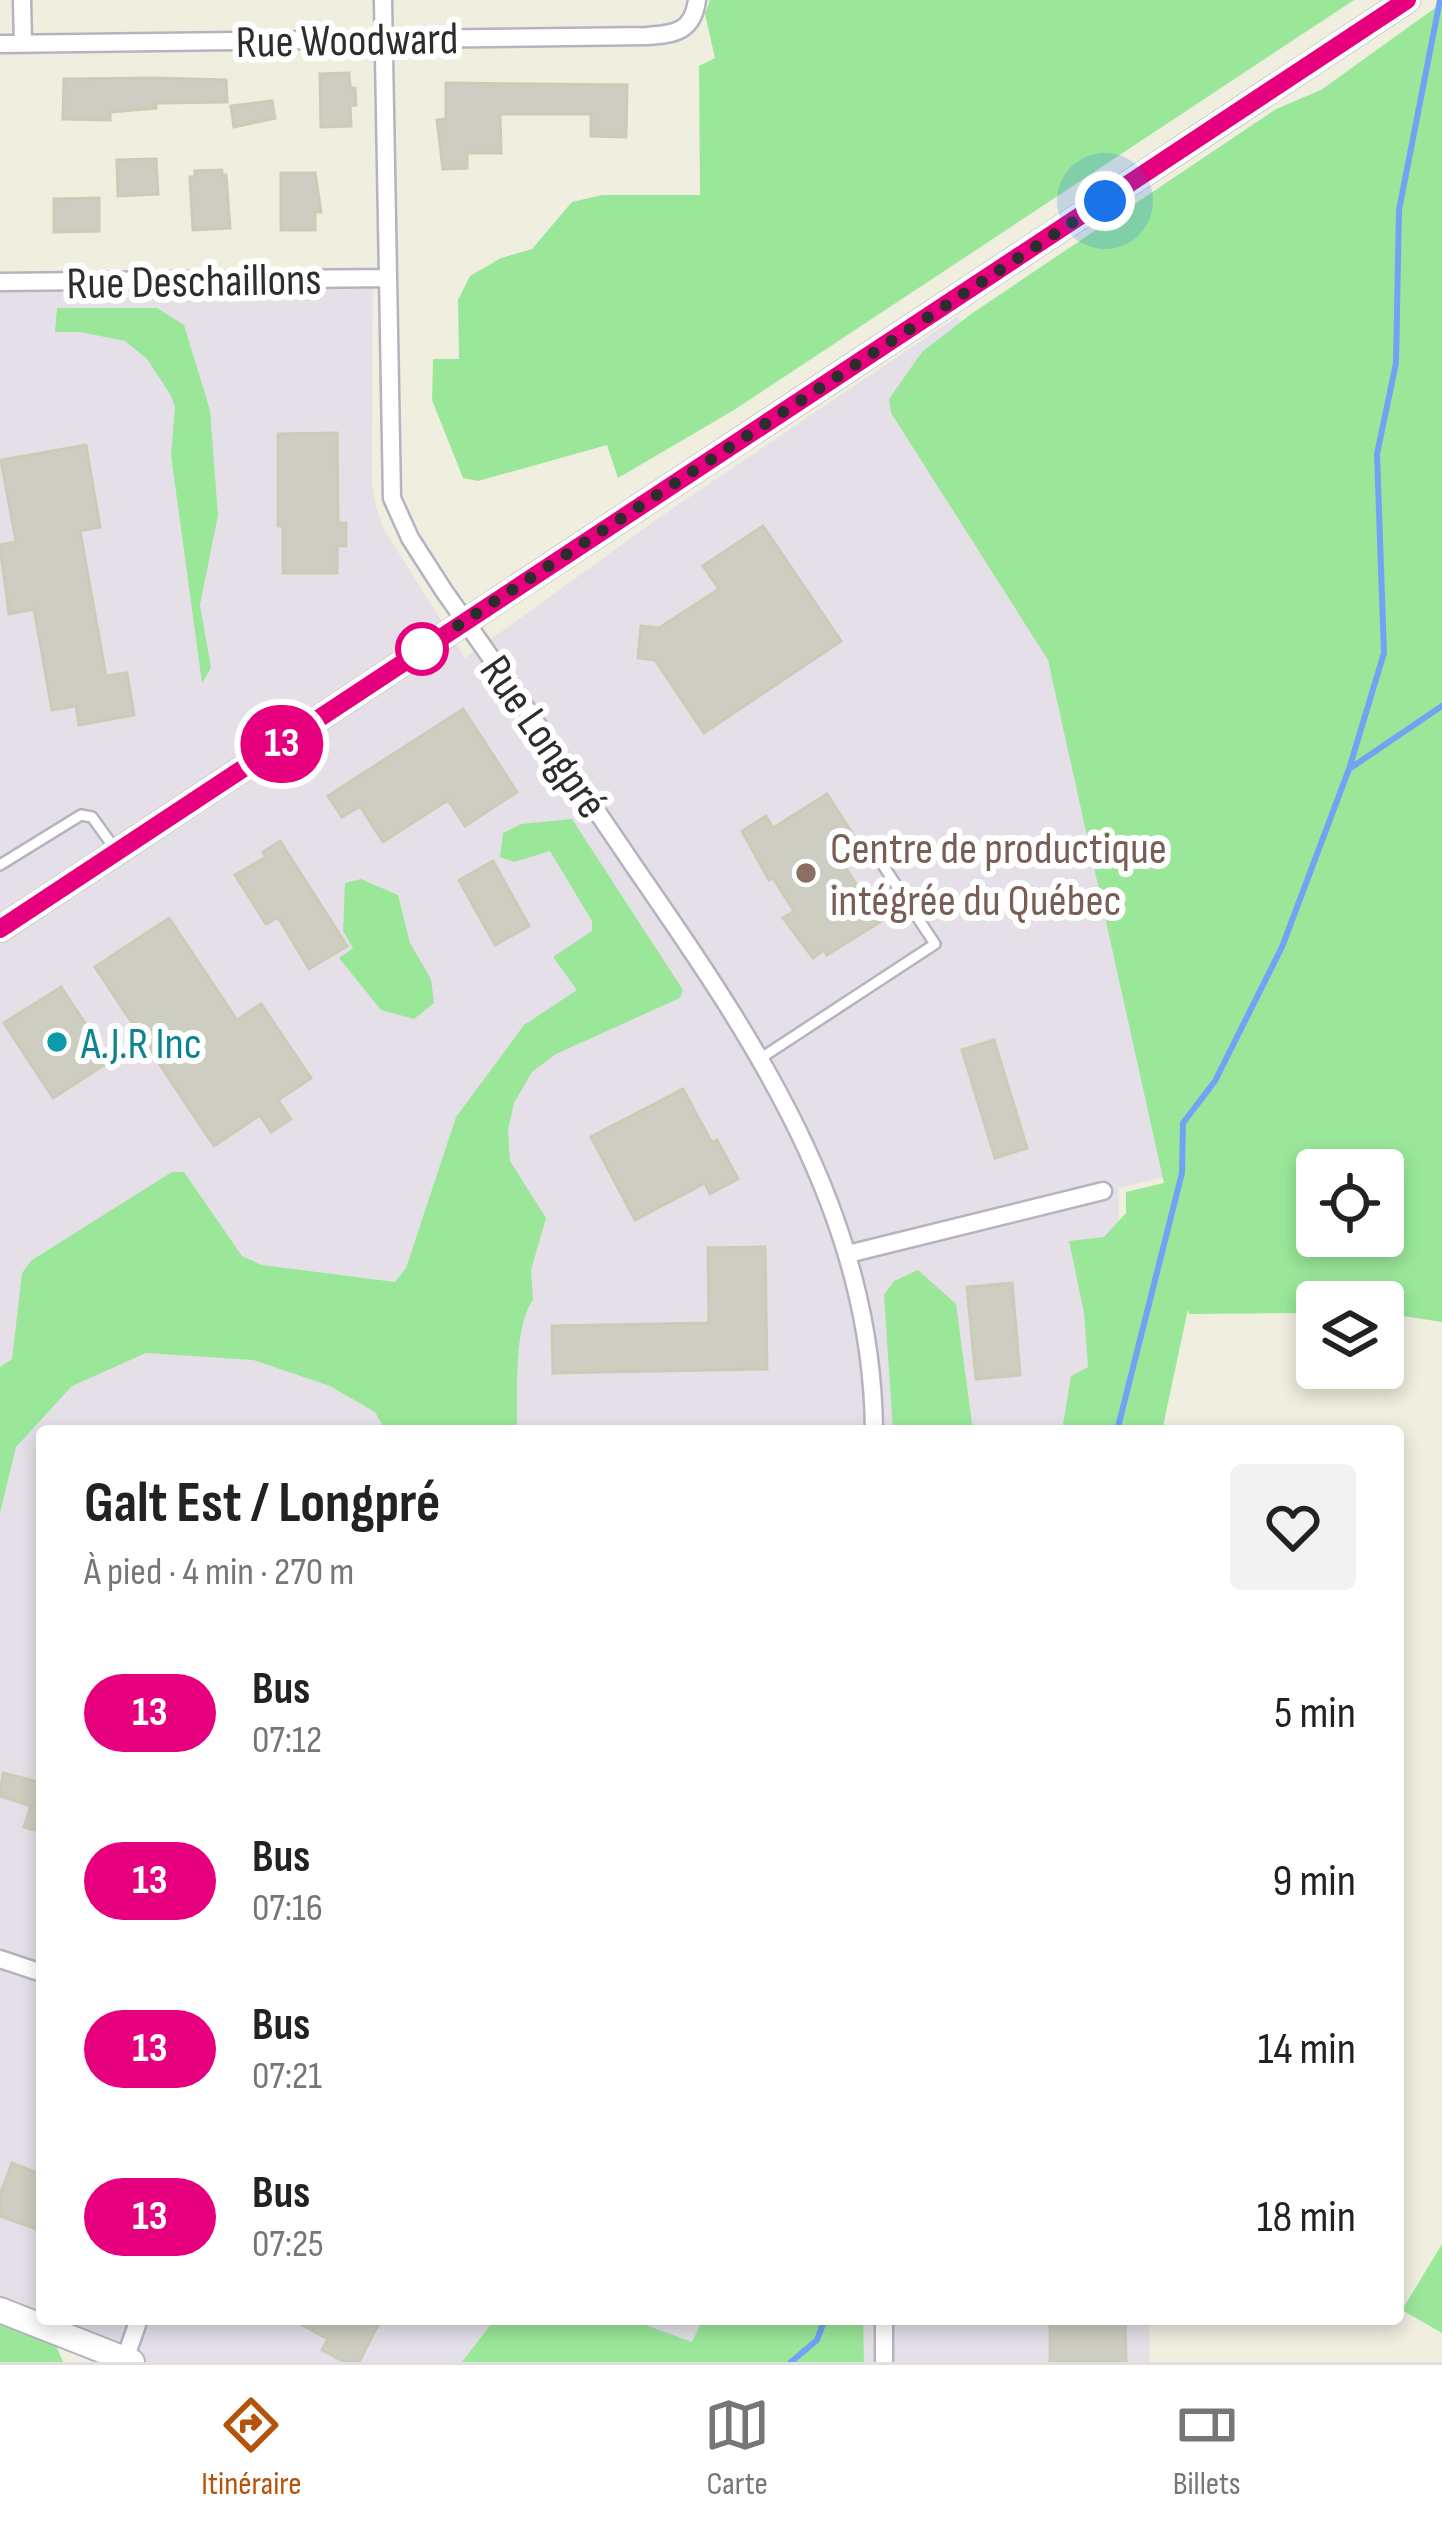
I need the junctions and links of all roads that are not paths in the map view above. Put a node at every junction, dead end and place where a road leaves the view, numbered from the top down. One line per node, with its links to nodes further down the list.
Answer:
1 (22, 0): 7 (street)
2 (383, 0): 5 (street, Rue Longpré)
3 (697, 0): 5 (street, Rue Woodward)
4 (1407, 0): 10 (street)
5 (384, 38): 7 (street, Rue Woodward); 8 (street, Rue Longpré)
6 (0, 44): 7 (street, Rue Woodward)
7 (23, 44)
8 (388, 278): 9 (street, Rue Deschaillons); 10 (street, Rue Longpré)
9 (0, 282)
10 (465, 620): 12 (street); 15 (street, Rue Longpré)
11 (871, 848): 15 (lane)
12 (118, 853): 13 (lane); 14 (street)
13 (0, 866)
14 (0, 929)
15 (761, 1058): 17 (street, Rue Longpré)
16 (1103, 1192): 17 (street)
17 (848, 1254): 18 (street, Rue Longpré)
18 (873, 1425)
19 (0, 1959): 20 (street)
20 (36, 1971)
21 (0, 2310): 22 (street)
22 (36, 2324)
23 (38, 2325): 26 (street)
24 (137, 2325): 26 (street)
25 (884, 2325): 27 (street)
26 (128, 2360)
27 (884, 2362)

